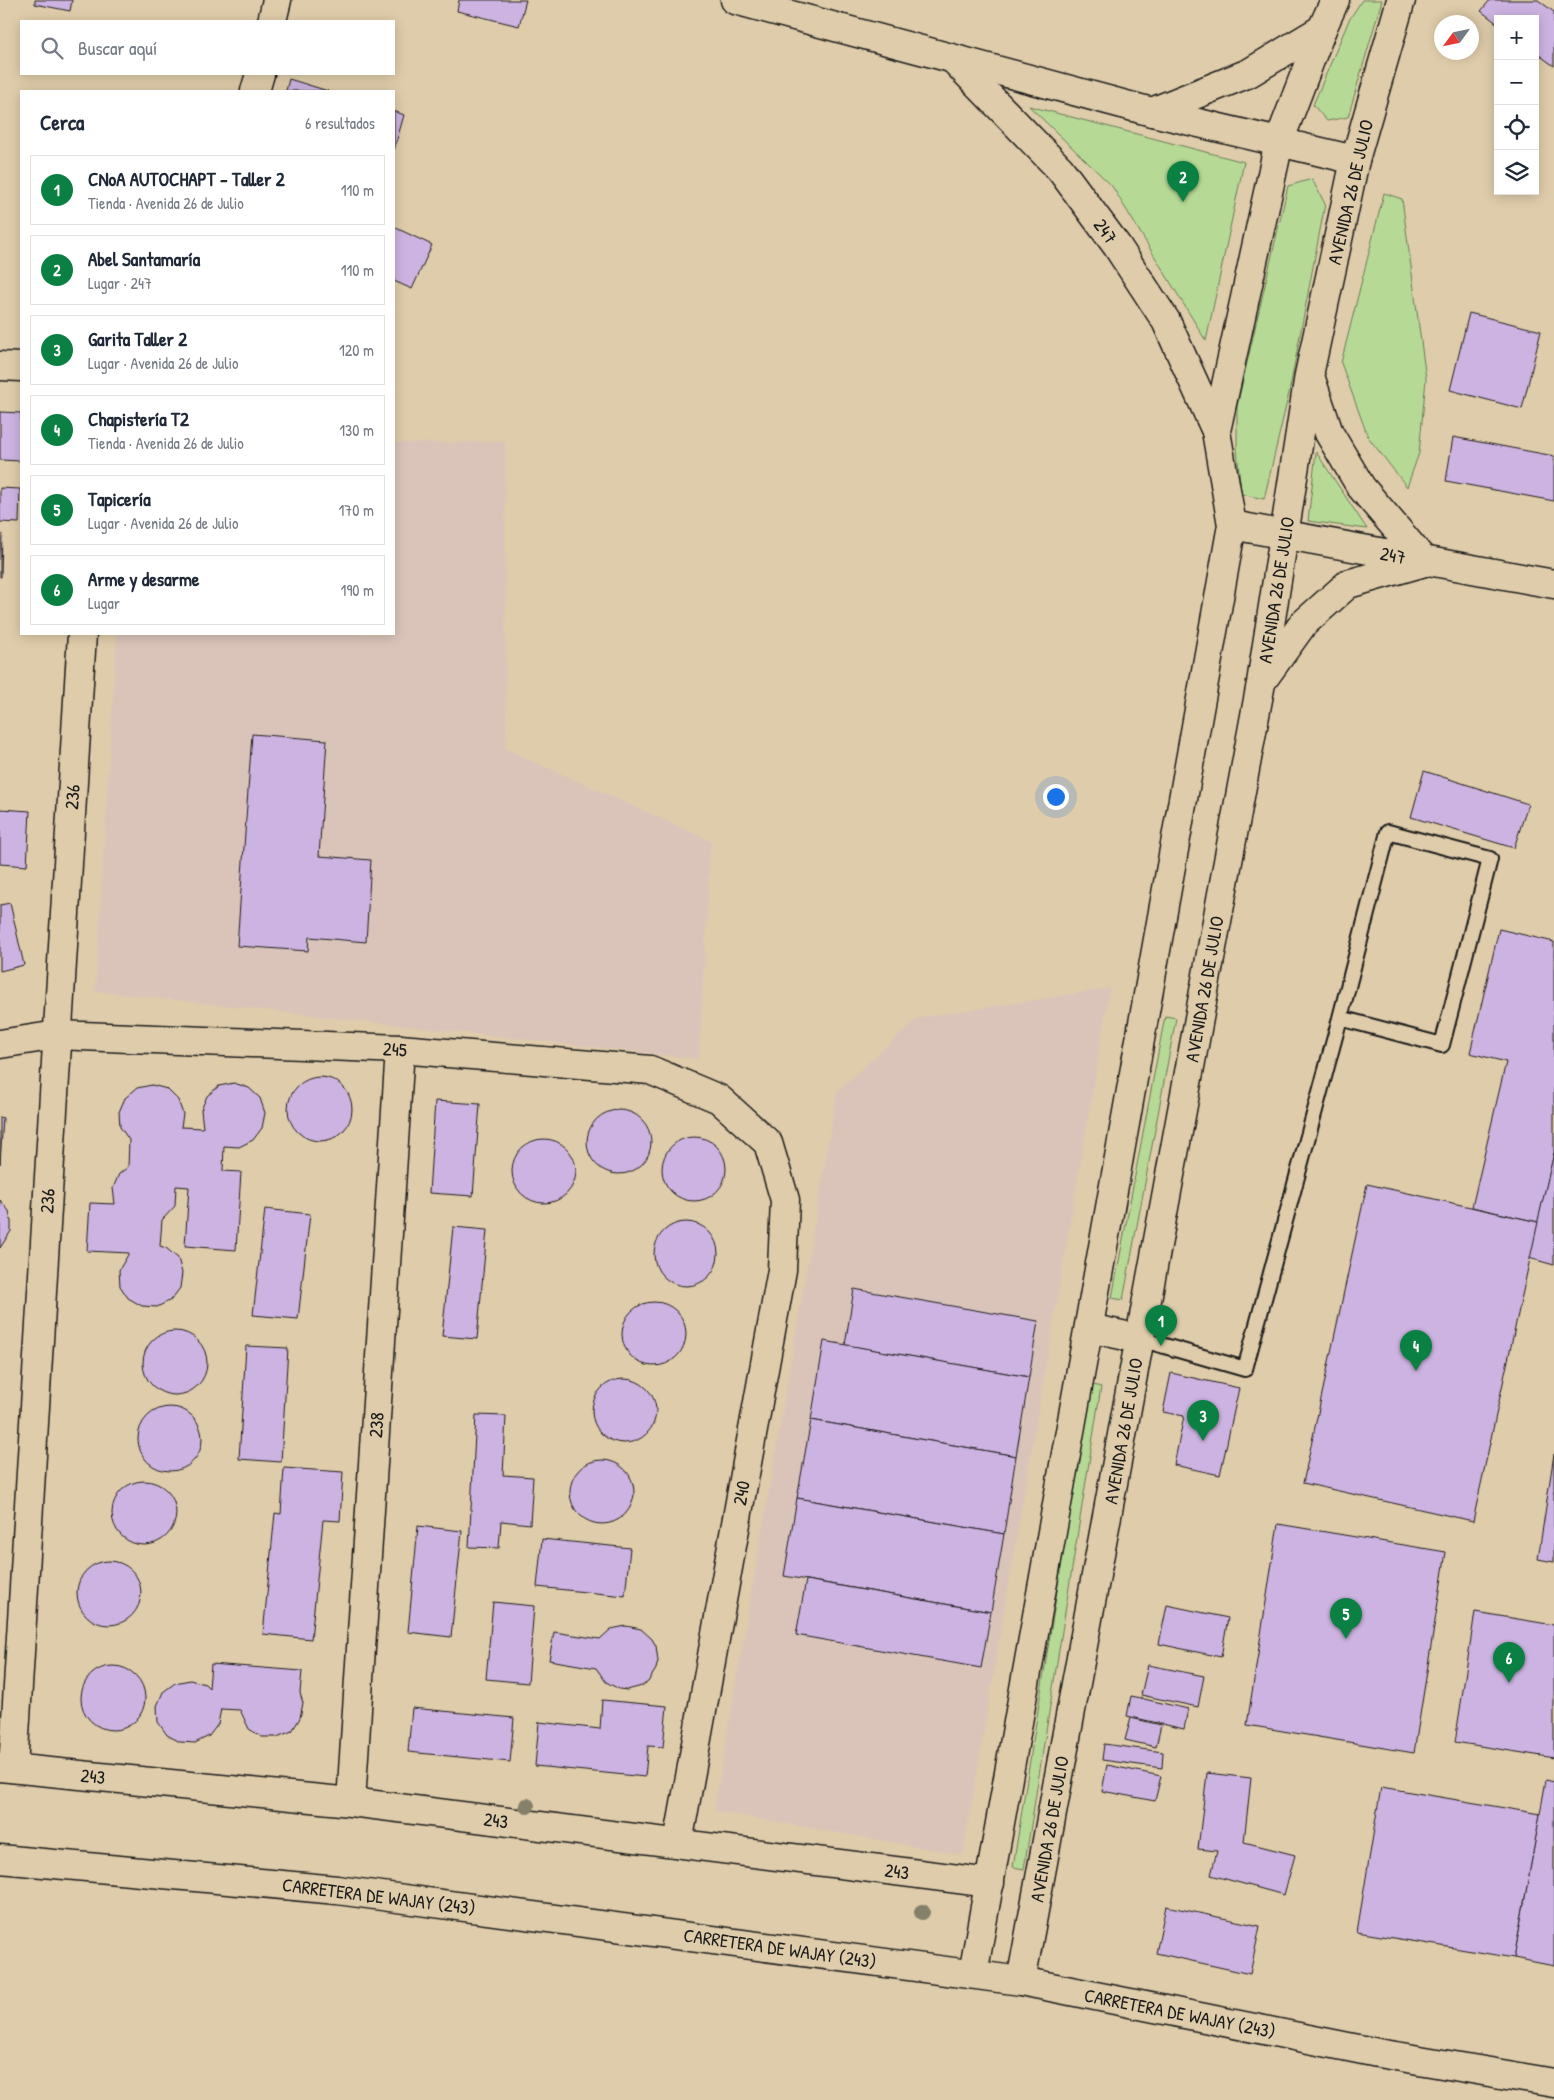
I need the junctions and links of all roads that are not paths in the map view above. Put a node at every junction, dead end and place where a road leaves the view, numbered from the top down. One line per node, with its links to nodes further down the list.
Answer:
1 (277, 0): 5 (street)
2 (734, 0): 7 (street)
3 (1335, 0): 6 (street)
4 (1401, 0): 12 (street, AVENIDA 26 DE JULIO)
5 (272, 20)
6 (1322, 29): 10 (street); 11 (street)
7 (955, 61): 10 (street); 16 (street, 247)
8 (260, 75): 9 (street)
9 (255, 90)
10 (1152, 112): 11 (street)
11 (1279, 142): 12 (street); 16 (street)
12 (1355, 160): 15 (street, AVENIDA 26 DE JULIO)
13 (0, 366): 14 (street)
14 (20, 366)
15 (1309, 375): 18 (street, AVENIDA 26 DE JULIO); 19 (street)
16 (1216, 431): 17 (street)
17 (1232, 525): 18 (street, 247); 28 (street)
18 (1285, 534): 19 (street, 247); 22 (street, AVENIDA 26 DE JULIO)
19 (1425, 562): 20 (street, 247); 22 (street)
20 (1554, 584)
21 (82, 635): 24 (street, 236)
22 (1261, 683): 29 (street, AVENIDA 26 DE JULIO)
23 (1340, 1018): 23 (lane); 29 (lane)
24 (57, 1035): 25 (street, 245); 26 (street, 245); 30 (street, 236)
25 (0, 1044)
26 (400, 1049): 27 (street, 245); 31 (street, 238)
27 (768, 1142): 32 (street, 240)
28 (1089, 1328): 29 (street); 34 (street)
29 (1140, 1339): 36 (street, AVENIDA 26 DE JULIO)
30 (6, 1768): 31 (street, 243)
31 (351, 1802): 32 (street, 243)
32 (678, 1843): 34 (street, 243)
33 (0, 1858): 35 (street, CARRETERA DE WAJAY (243))
34 (990, 1882): 35 (street)
35 (973, 1974): 36 (street, CARRETERA DE WAJAY (243))
36 (1021, 1981): 37 (street, CARRETERA DE WAJAY (243))
37 (1554, 2083)

